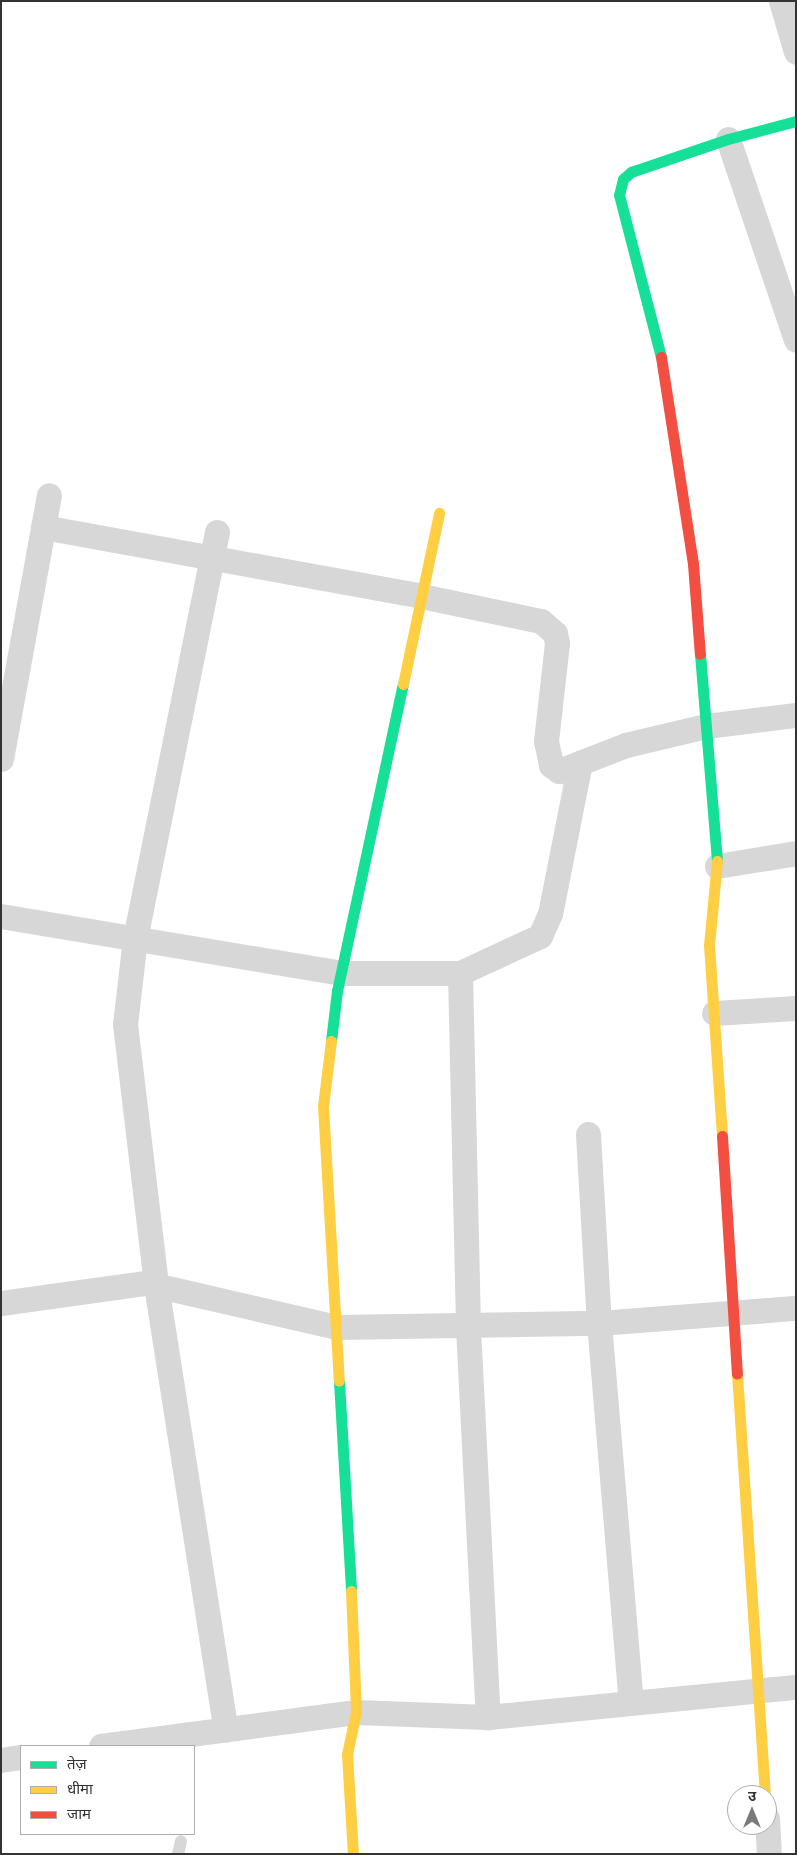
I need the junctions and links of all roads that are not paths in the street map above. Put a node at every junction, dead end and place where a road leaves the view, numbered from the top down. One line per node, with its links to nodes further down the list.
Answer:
1 (781, 1): 2 (street)
2 (796, 52)
3 (796, 121): 4 (street)
4 (728, 139): 5 (street); 13 (street)
5 (796, 340)
6 (49, 495): 8 (street)
7 (439, 514): 11 (street)
8 (44, 527): 10 (street); 14 (street)
9 (217, 532): 10 (street)
10 (212, 558): 11 (street); 19 (street)
11 (421, 596): 15 (street); 20 (street)
12 (796, 715): 13 (street)
13 (706, 726): 15 (street); 17 (street)
14 (1, 759)
15 (580, 763): 21 (street)
16 (796, 852): 17 (street)
17 (717, 866): 23 (street)
18 (1, 916): 19 (street)
19 (135, 938): 20 (street); 25 (street)
20 (341, 973): 21 (street); 30 (street)
21 (460, 973): 31 (street)
22 (796, 1008): 23 (street)
23 (714, 1013): 28 (street)
24 (588, 1134): 29 (street)
25 (156, 1285): 26 (street); 30 (street); 37 (street)
26 (1, 1303)
27 (796, 1308): 28 (street)
28 (736, 1314): 29 (street); 33 (street)
29 (599, 1323): 31 (street); 34 (street)
30 (336, 1327): 31 (street); 35 (street)
31 (468, 1327): 36 (street)
32 (796, 1687): 33 (street)
33 (758, 1690): 34 (street); 41 (street)
34 (631, 1703): 36 (street)
35 (356, 1712): 36 (street); 37 (street); 43 (street)
36 (488, 1717)
37 (226, 1730): 38 (street)
38 (109, 1745)
39 (20, 1757): 40 (street)
40 (1, 1760)
41 (764, 1785)
42 (768, 1835): 44 (street)
43 (353, 1854)
44 (770, 1854)

